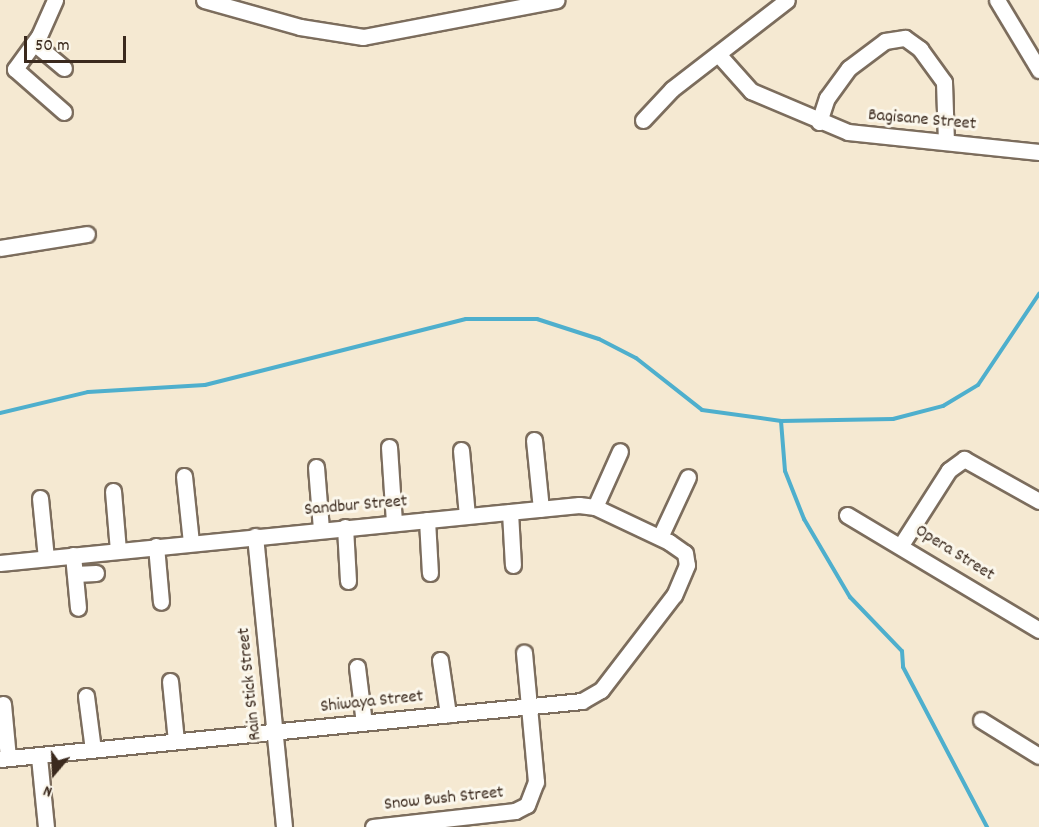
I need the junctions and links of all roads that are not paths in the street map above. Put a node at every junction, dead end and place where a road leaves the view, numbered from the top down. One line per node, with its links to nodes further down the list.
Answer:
1 (55, 0): 6 (street)
2 (204, 0): 3 (street)
3 (552, 0)
4 (787, 0): 8 (street)
5 (999, 1): 7 (street)
6 (34, 43): 9 (street); 11 (street)
7 (1035, 46): 10 (street)
8 (718, 54): 12 (street); 13 (street, Bagisane Street)
9 (64, 68)
10 (1039, 70)
11 (64, 112)
12 (643, 120)
13 (819, 122): 14 (street, Bagisane Street); 14 (street)
14 (946, 142): 15 (street, Bagisane Street)
15 (1039, 152)
16 (87, 234): 17 (street)
17 (0, 248)
18 (534, 440): 29 (street)
19 (388, 447): 34 (street)
20 (461, 450): 32 (street)
21 (620, 451): 28 (street)
22 (316, 467): 36 (street)
23 (184, 476): 39 (street)
24 (688, 477): 38 (street)
25 (113, 491): 42 (street)
26 (40, 498): 44 (street)
27 (1039, 501): 40 (street)
28 (595, 507): 29 (street, Sandbur Street); 38 (street, Sandbur Street)
29 (541, 509): 30 (street, Sandbur Street)
30 (510, 512): 32 (street, Sandbur Street); 46 (street)
31 (847, 515): 40 (street, Opera Street)
32 (467, 516): 33 (street, Sandbur Street)
33 (427, 520): 34 (street, Sandbur Street); 48 (street)
34 (394, 523): 35 (street, Sandbur Street)
35 (345, 528): 36 (street, Sandbur Street); 51 (street)
36 (321, 529): 37 (street, Sandbur Street)
37 (255, 536): 39 (street, Sandbur Street); 65 (street, Rain Stick Street)
38 (660, 537): 49 (street, Sandbur Street)
39 (191, 543): 41 (street, Sandbur Street)
40 (901, 545): 54 (street, Opera Street)
41 (156, 546): 42 (street, Sandbur Street); 52 (street)
42 (118, 550): 43 (street, Sandbur Street)
43 (73, 555): 44 (street, Sandbur Street); 50 (street)
44 (46, 558): 45 (street, Sandbur Street)
45 (0, 563)
46 (513, 565)
47 (96, 573): 50 (street)
48 (430, 573)
49 (687, 573): 61 (street, Shiwaya Street)
50 (75, 574): 53 (street)
51 (348, 581)
52 (160, 602)
53 (78, 608)
54 (1039, 630)
55 (524, 653): 61 (street, Snow Bush Street)
56 (440, 660): 62 (street)
57 (357, 667): 64 (street)
58 (170, 681): 66 (street)
59 (86, 696): 67 (street)
60 (3, 704): 70 (street)
61 (529, 708): 62 (street, Shiwaya Street); 71 (street, Snow Bush Street)
62 (448, 714): 64 (street, Shiwaya Street)
63 (981, 720): 68 (street)
64 (364, 723): 65 (street, Shiwaya Street)
65 (276, 732): 66 (street, Shiwaya Street); 74 (street, Rain Stick Street)
66 (176, 741): 67 (street, Shiwaya Street)
67 (93, 750): 69 (street, Shiwaya Street)
68 (1039, 756)
69 (39, 757): 70 (street, Shiwaya Street); 73 (street)
70 (4, 759)
71 (488, 821): 72 (street, Snow Bush Street)
72 (415, 825): 75 (street, Snow Bush Street)
73 (46, 827)
74 (284, 827)
75 (373, 827)

